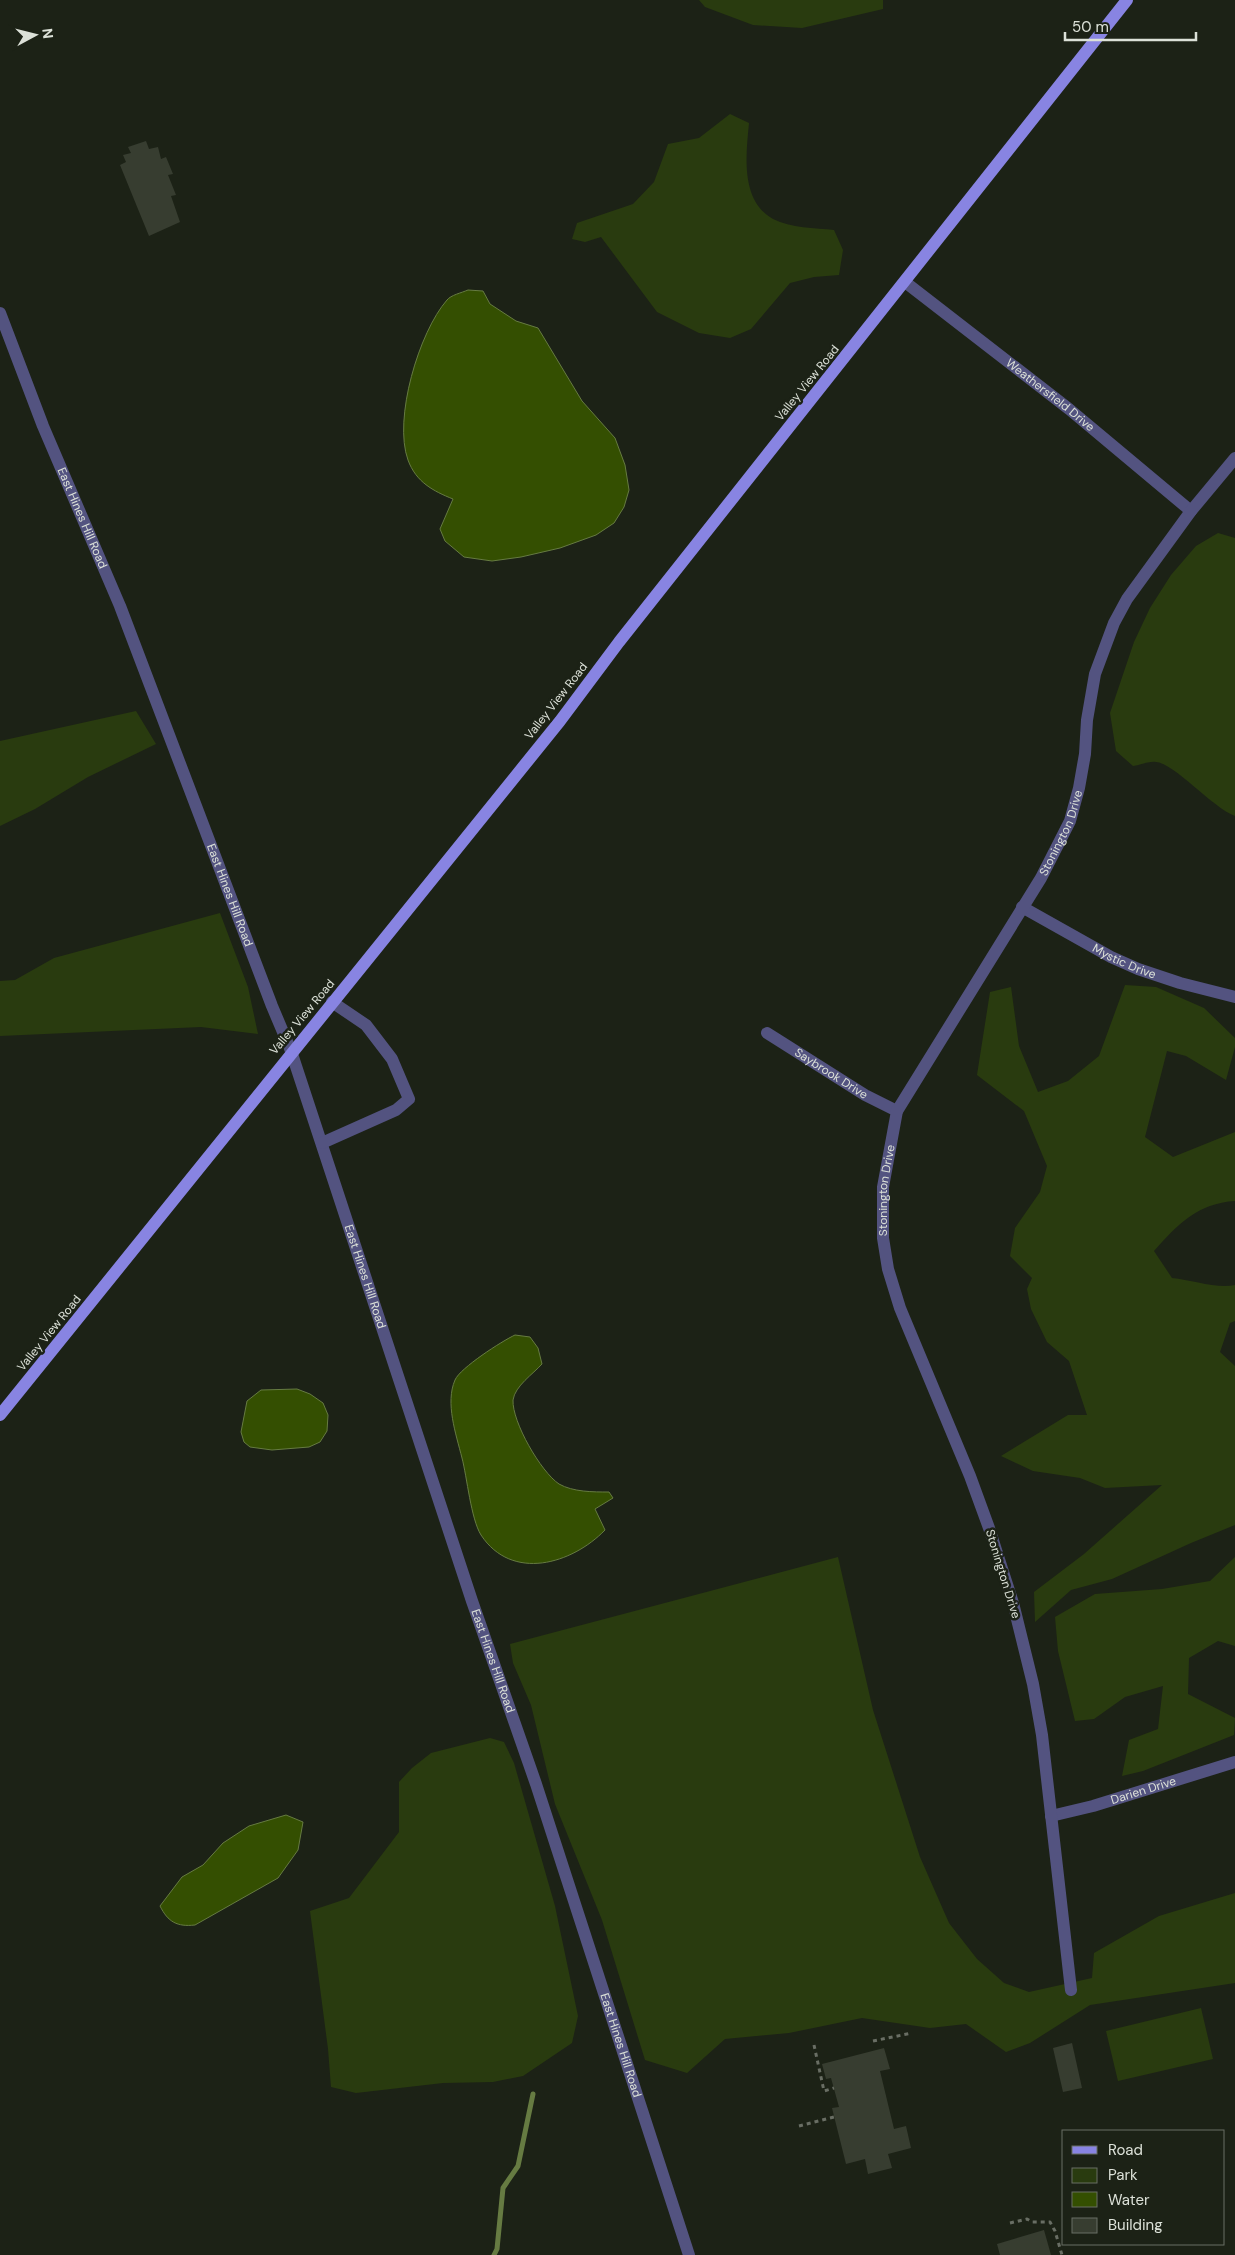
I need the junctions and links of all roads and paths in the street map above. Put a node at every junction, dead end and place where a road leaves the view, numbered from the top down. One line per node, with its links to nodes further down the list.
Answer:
1 (1127, 0): 2 (main road, Valley View Road)
2 (905, 282): 5 (street, Weathersfield Drive); 8 (main road, Valley View Road)
3 (0, 313): 10 (street, East Hines Hill Road)
4 (1235, 458): 5 (street, Stonington Drive)
5 (1191, 512): 6 (street, Stonington Drive)
6 (1022, 906): 7 (street, Mystic Drive); 11 (street, Stonington Drive)
7 (1235, 997)
8 (332, 1002): 10 (main road, Valley View Road); 12 (street)
9 (767, 1033): 11 (street, Saybrook Drive)
10 (291, 1051): 12 (street, East Hines Hill Road); 13 (main road, Valley View Road)
11 (896, 1111): 15 (street, Stonington Drive)
12 (322, 1143): 24 (street, East Hines Hill Road)
13 (0, 1415)
14 (1235, 1762): 15 (street, Darien Drive)
15 (1051, 1816): 16 (street, Stonington Drive)
16 (1071, 1990)
17 (912, 2033): 18 (path)
18 (873, 2041)
19 (814, 2044): 20 (path)
20 (834, 2088)
21 (834, 2117): 22 (path)
22 (798, 2126)
23 (1010, 2223): 25 (path)
24 (689, 2255)
25 (1062, 2255)

